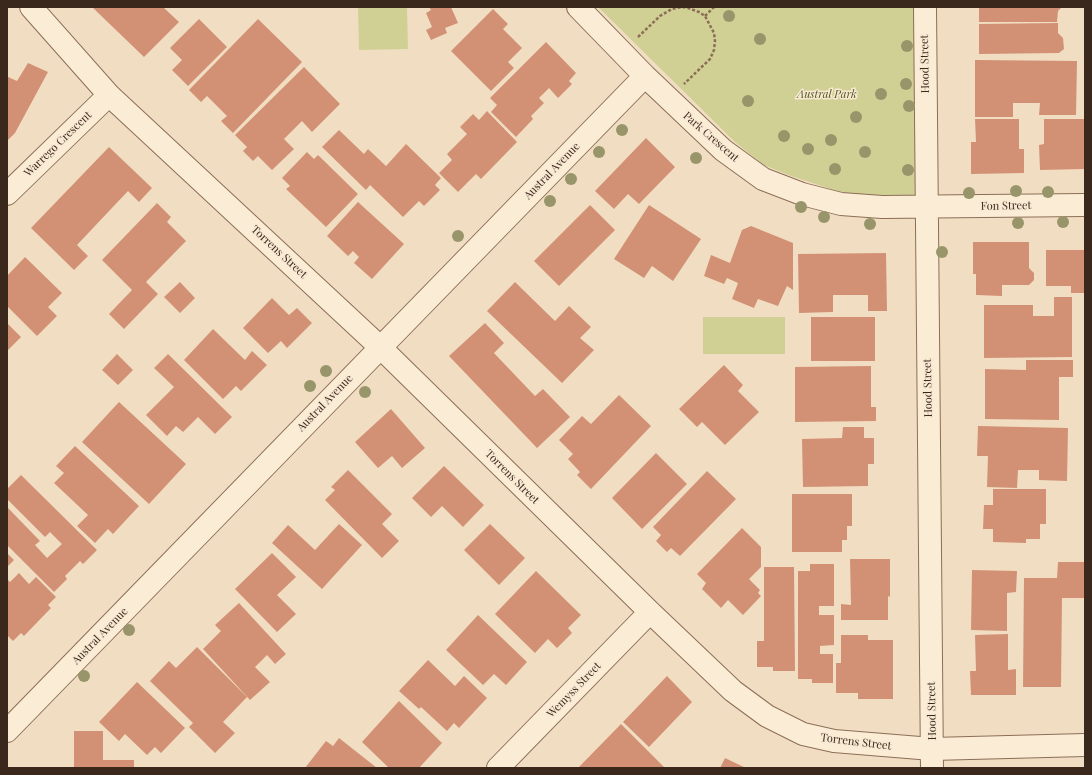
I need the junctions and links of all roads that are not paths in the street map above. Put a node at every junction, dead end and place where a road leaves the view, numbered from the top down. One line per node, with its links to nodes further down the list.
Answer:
1 (31, 7): 5 (street, Torrens Street)
2 (578, 7): 4 (street, Park Crescent)
3 (925, 7): 8 (street, Hood Street)
4 (644, 76): 8 (street, Park Crescent); 9 (street, Austral Avenue)
5 (109, 94): 6 (street, Warrego Crescent); 9 (street, Torrens Street)
6 (7, 194)
7 (1085, 205): 8 (street, Fon Street)
8 (927, 206): 13 (street, Hood Street)
9 (380, 346): 10 (street, Torrens Street); 11 (street, Austral Avenue)
10 (650, 612): 13 (street, Torrens Street); 14 (street, Wemyss Street)
11 (7, 731)
12 (1085, 745): 13 (street, Torrens Street)
13 (932, 758)
14 (498, 768)

